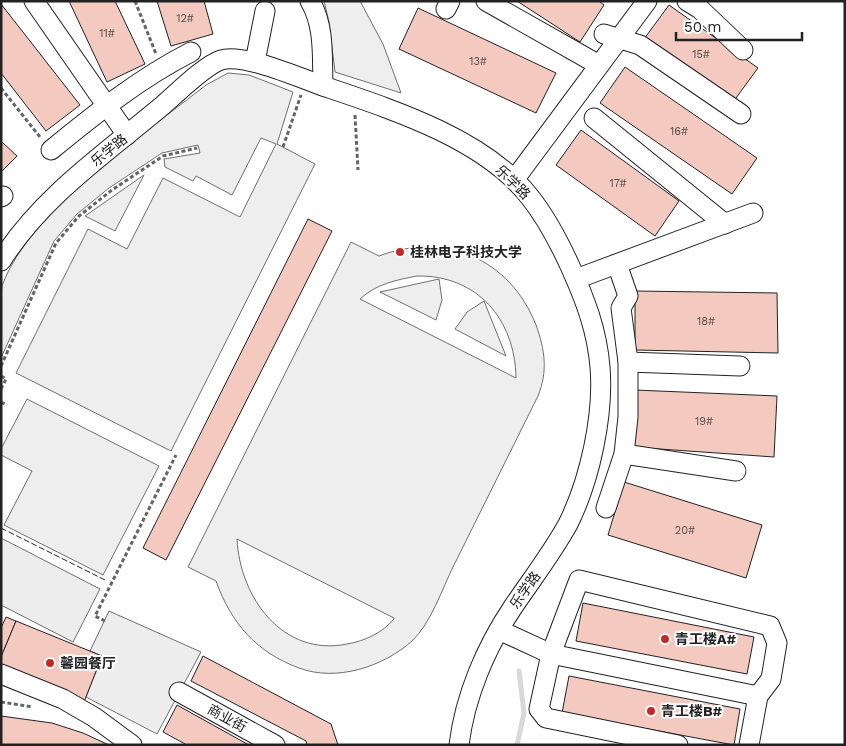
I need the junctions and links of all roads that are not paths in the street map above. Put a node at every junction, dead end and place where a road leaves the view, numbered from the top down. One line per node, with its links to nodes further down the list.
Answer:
1 (34, 1): 13 (street)
2 (310, 1): 12 (street)
3 (486, 1): 11 (street)
4 (647, 1): 7 (street)
5 (687, 1): 8 (street)
6 (265, 11): 10 (street)
7 (612, 36): 11 (street); 14 (street)
8 (743, 50)
9 (191, 52): 13 (street)
10 (255, 62): 12 (street, 乐学路); 16 (street, 乐学路)
11 (600, 65): 18 (street)
12 (315, 83): 18 (street, 乐学路)
13 (105, 106): 16 (street); 17 (street)
14 (741, 114)
15 (594, 118): 20 (street)
16 (127, 135): 21 (street, 乐学路)
17 (51, 150)
18 (514, 180): 23 (street, 乐学路)
19 (753, 213): 20 (street)
20 (725, 224): 22 (street)
21 (1, 261)
22 (617, 264): 23 (street); 24 (street)
23 (576, 279): 29 (street, 乐学路)
24 (628, 362): 25 (street); 26 (street)
25 (740, 366)
26 (624, 454): 27 (street); 28 (street)
27 (736, 471)
28 (606, 508)
29 (499, 630): 30 (street); 36 (street, 乐学路)
30 (551, 654): 33 (street); 33 (street); 37 (street)
31 (1, 674): 34 (street)
32 (179, 692): 35 (street, 商业街)
33 (758, 696): 38 (street)
34 (132, 745)
35 (275, 745)
36 (459, 745)
37 (678, 745)
38 (749, 745)

